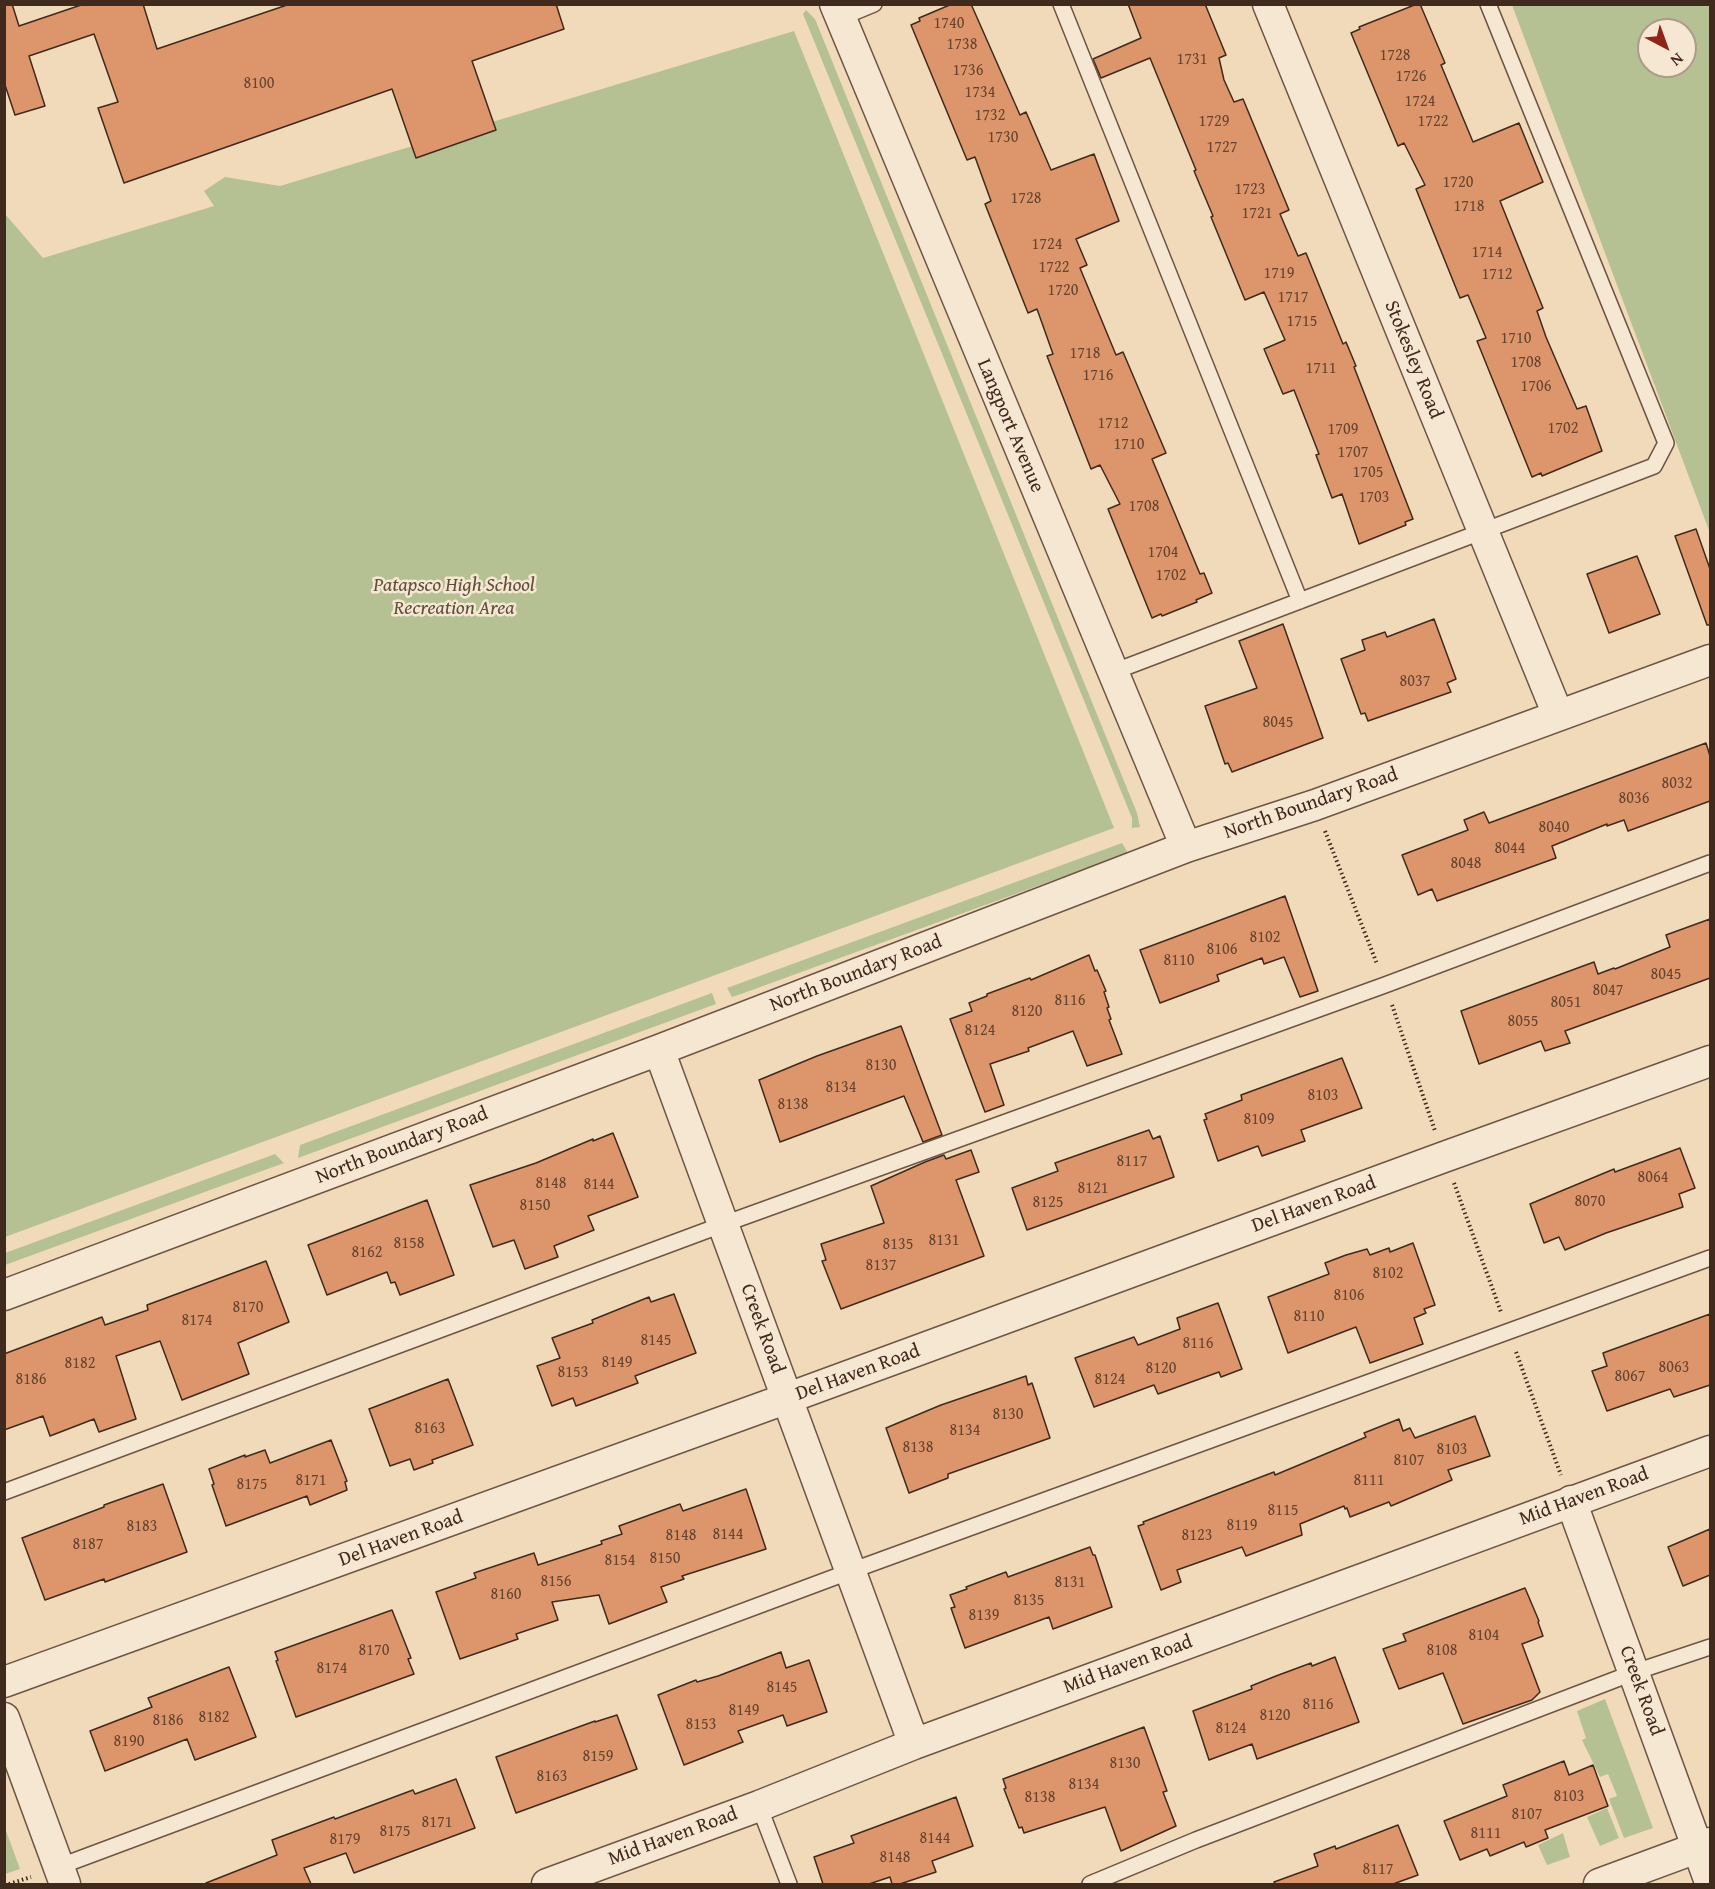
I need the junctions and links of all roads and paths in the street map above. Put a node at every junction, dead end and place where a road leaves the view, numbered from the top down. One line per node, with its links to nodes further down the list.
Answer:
1 (874, 4): 5 (lane)
2 (1061, 4): 7 (lane)
3 (1268, 4): 6 (street, Stokesley Road)
4 (1488, 4): 6 (lane)
5 (838, 11): 9 (street, Langport Avenue)
6 (1484, 532): 7 (lane); 10 (street, Stokesley Road)
7 (1300, 600): 9 (lane)
8 (1710, 660): 10 (street, North Boundary Road)
9 (1113, 672): 11 (street, Langport Avenue)
10 (1558, 715): 11 (street, North Boundary Road)
11 (1186, 847): 13 (street, North Boundary Road)
12 (1710, 863): 15 (lane)
13 (659, 1050): 15 (street, Creek Road); 17 (street, North Boundary Road)
14 (1710, 1061): 18 (street, Del Haven Road)
15 (724, 1224): 18 (street, Creek Road); 20 (lane)
16 (1710, 1258): 22 (lane)
17 (4, 1295)
18 (788, 1398): 22 (street, Creek Road); 25 (street, Del Haven Road)
19 (1710, 1451): 21 (street, Mid Haven Road)
20 (4, 1492)
21 (1571, 1501): 24 (street, Creek Road); 27 (street, Mid Haven Road)
22 (851, 1571): 27 (street, Creek Road); 30 (lane)
23 (1710, 1647): 24 (lane)
24 (1635, 1672): 29 (street, Creek Road); 34 (lane)
25 (4, 1682)
26 (4, 1718): 30 (street)
27 (915, 1744): 28 (street, Mid Haven Road)
28 (759, 1806): 32 (street, Mid Haven Road); 33 (lane)
29 (1704, 1846): 31 (street, Creek Road); 35 (street)
30 (61, 1876)
31 (1710, 1882)
32 (547, 1884)
33 (789, 1884)
34 (1090, 1884)
35 (1599, 1884)

